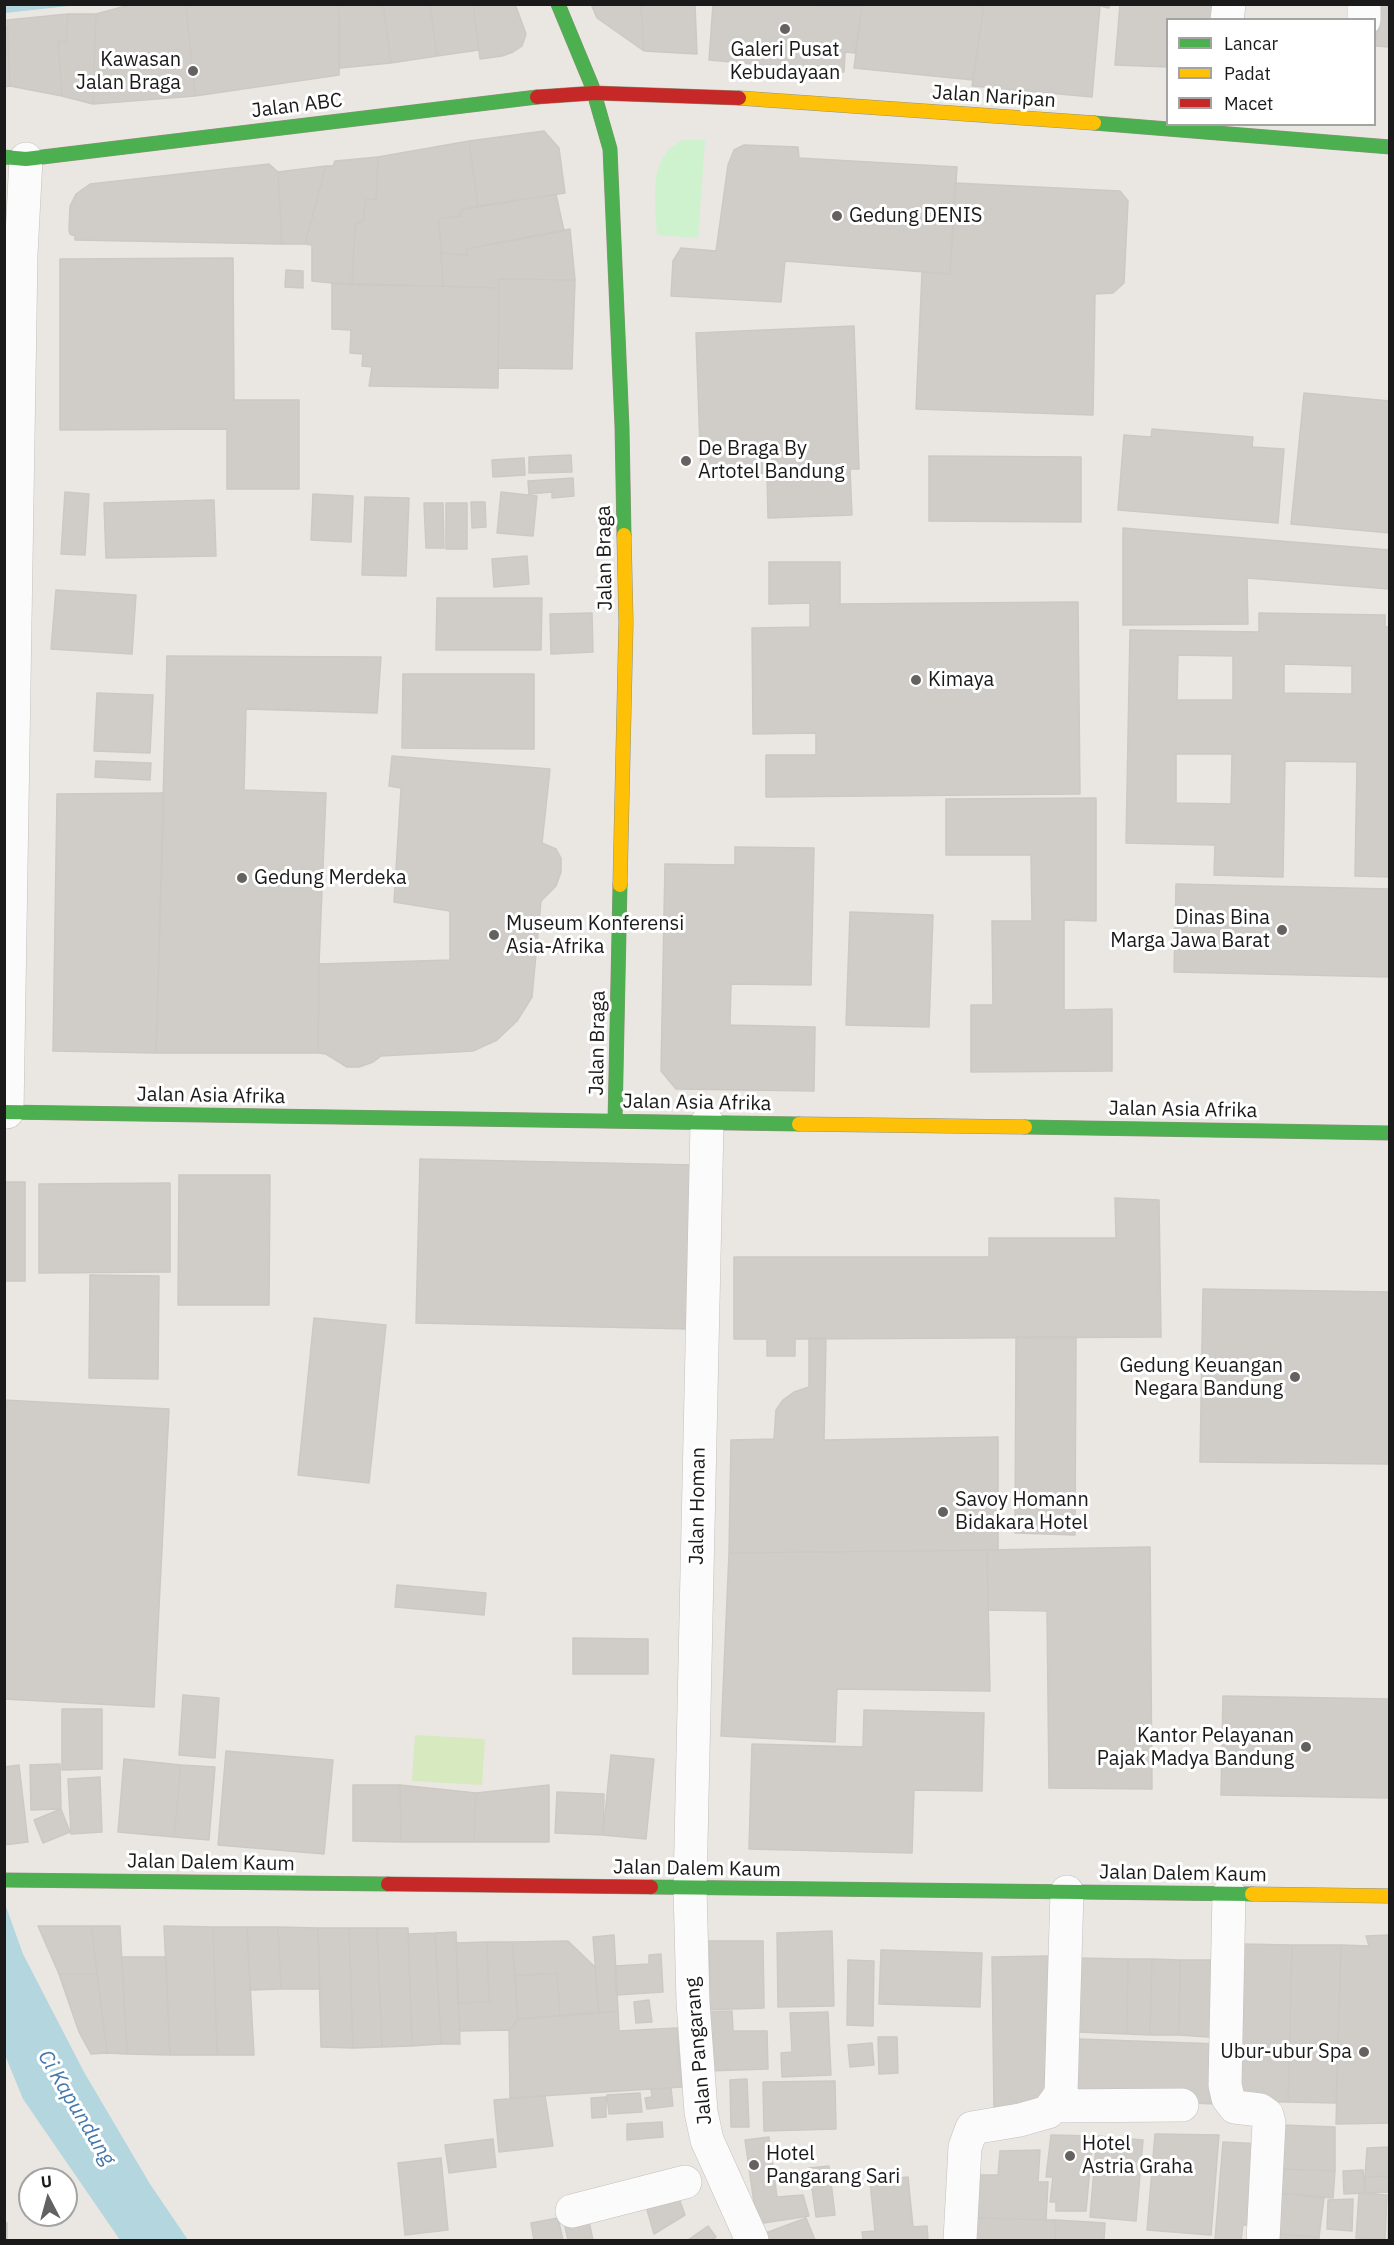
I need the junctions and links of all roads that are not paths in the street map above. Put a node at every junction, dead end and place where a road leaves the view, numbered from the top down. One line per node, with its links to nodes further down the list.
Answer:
1 (558, 4): 2 (main road, Jalan Braga)
2 (595, 93): 3 (main road, Jalan Naripan); 7 (main road, Jalan ABC); 11 (main road, Jalan Braga)
3 (1166, 125)
4 (1185, 126): 5 (main road, Jalan Naripan)
5 (1216, 128): 6 (main road, Jalan Naripan)
6 (1369, 139)
7 (15, 158): 8 (street)
8 (12, 305): 9 (street)
9 (11, 532): 10 (street)
10 (6, 1112): 11 (main road, Jalan Asia Afrika)
11 (615, 1121): 12 (main road, Jalan Asia Afrika)
12 (707, 1123): 13 (main road, Jalan Asia Afrika); 15 (street, Jalan Homan)
13 (1389, 1132)
14 (4, 1880): 15 (main road, Jalan Dalem Kaum)
15 (690, 1888): 16 (main road, Jalan Dalem Kaum); 23 (street, Jalan Pangarang)
16 (1067, 1892): 17 (main road, Jalan Dalem Kaum); 20 (street)
17 (1229, 1894): 18 (main road, Jalan Dalem Kaum); 25 (street)
18 (1389, 1896)
19 (1182, 2105): 20 (street)
20 (1053, 2106): 24 (street)
21 (685, 2182): 22 (street)
22 (572, 2211)
23 (752, 2241)
24 (960, 2241)
25 (1263, 2241)

